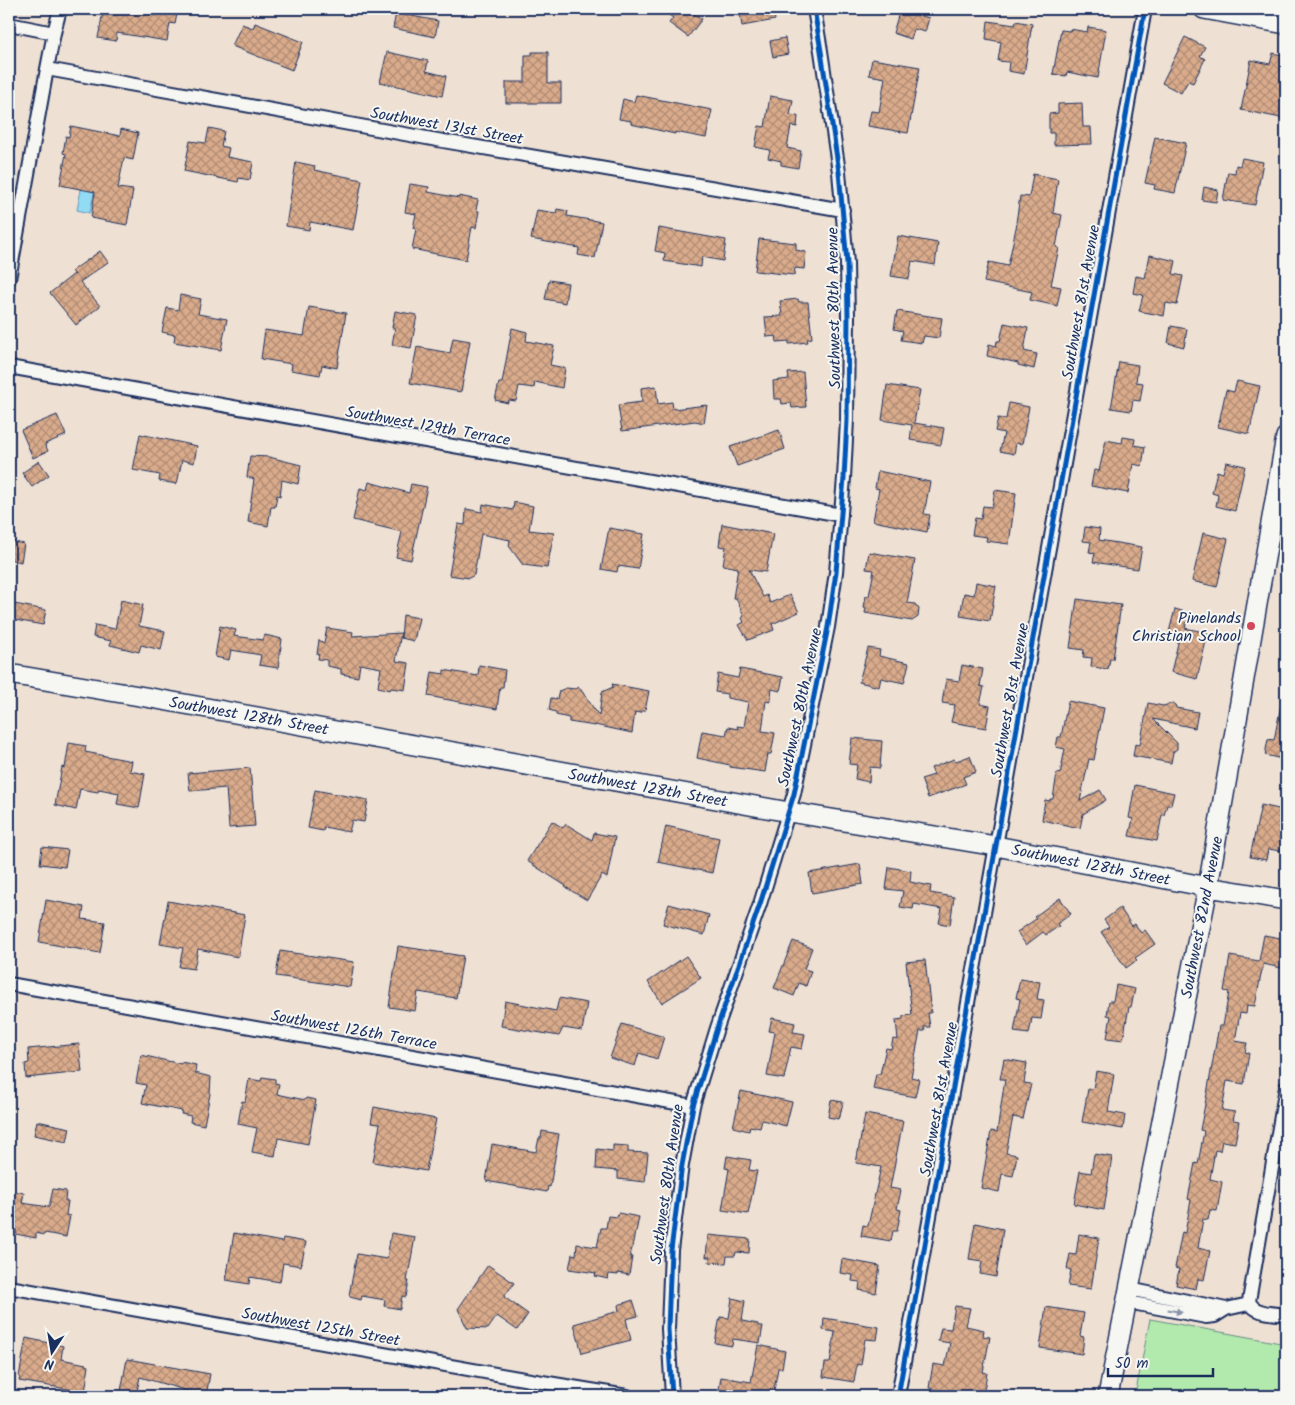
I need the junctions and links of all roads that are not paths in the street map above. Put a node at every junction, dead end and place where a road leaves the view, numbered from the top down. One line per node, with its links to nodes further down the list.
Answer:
1 (60, 9): 7 (street)
2 (814, 9): 9 (street, Southwest 80th Avenue)
3 (1145, 9): 18 (street, Southwest 81st Avenue)
4 (1204, 9): 6 (street)
5 (9, 24): 7 (street)
6 (1286, 24)
7 (54, 33): 8 (street)
8 (46, 69): 9 (street, Southwest 131st Street); 10 (street)
9 (843, 210): 15 (street, Southwest 80th Avenue)
10 (12, 237): 11 (street)
11 (9, 279)
12 (9, 367): 15 (street, Southwest 129th Terrace)
13 (1286, 437): 14 (street, Southwest 82nd Avenue)
14 (1284, 469): 19 (street, Southwest 82nd Avenue)
15 (841, 515): 17 (street, Southwest 80th Avenue)
16 (9, 674): 17 (street, Southwest 128th Street)
17 (789, 812): 18 (street, Southwest 128th Street); 23 (street, Southwest 80th Avenue)
18 (996, 846): 19 (street, Southwest 128th Street); 30 (street, Southwest 81st Avenue)
19 (1208, 887): 20 (street, Southwest 128th Street); 25 (street, Southwest 82nd Avenue)
20 (1286, 900)
21 (9, 984): 23 (street, Southwest 126th Terrace)
22 (1286, 1087): 26 (street)
23 (693, 1106): 29 (street, Southwest 80th Avenue)
24 (9, 1287): 28 (street, Southwest 125th Street)
25 (1128, 1296): 26 (street); 31 (street, Southwest 82nd Avenue)
26 (1250, 1304): 27 (street)
27 (1286, 1315)
28 (627, 1396)
29 (672, 1396)
30 (898, 1396)
31 (1108, 1396)

